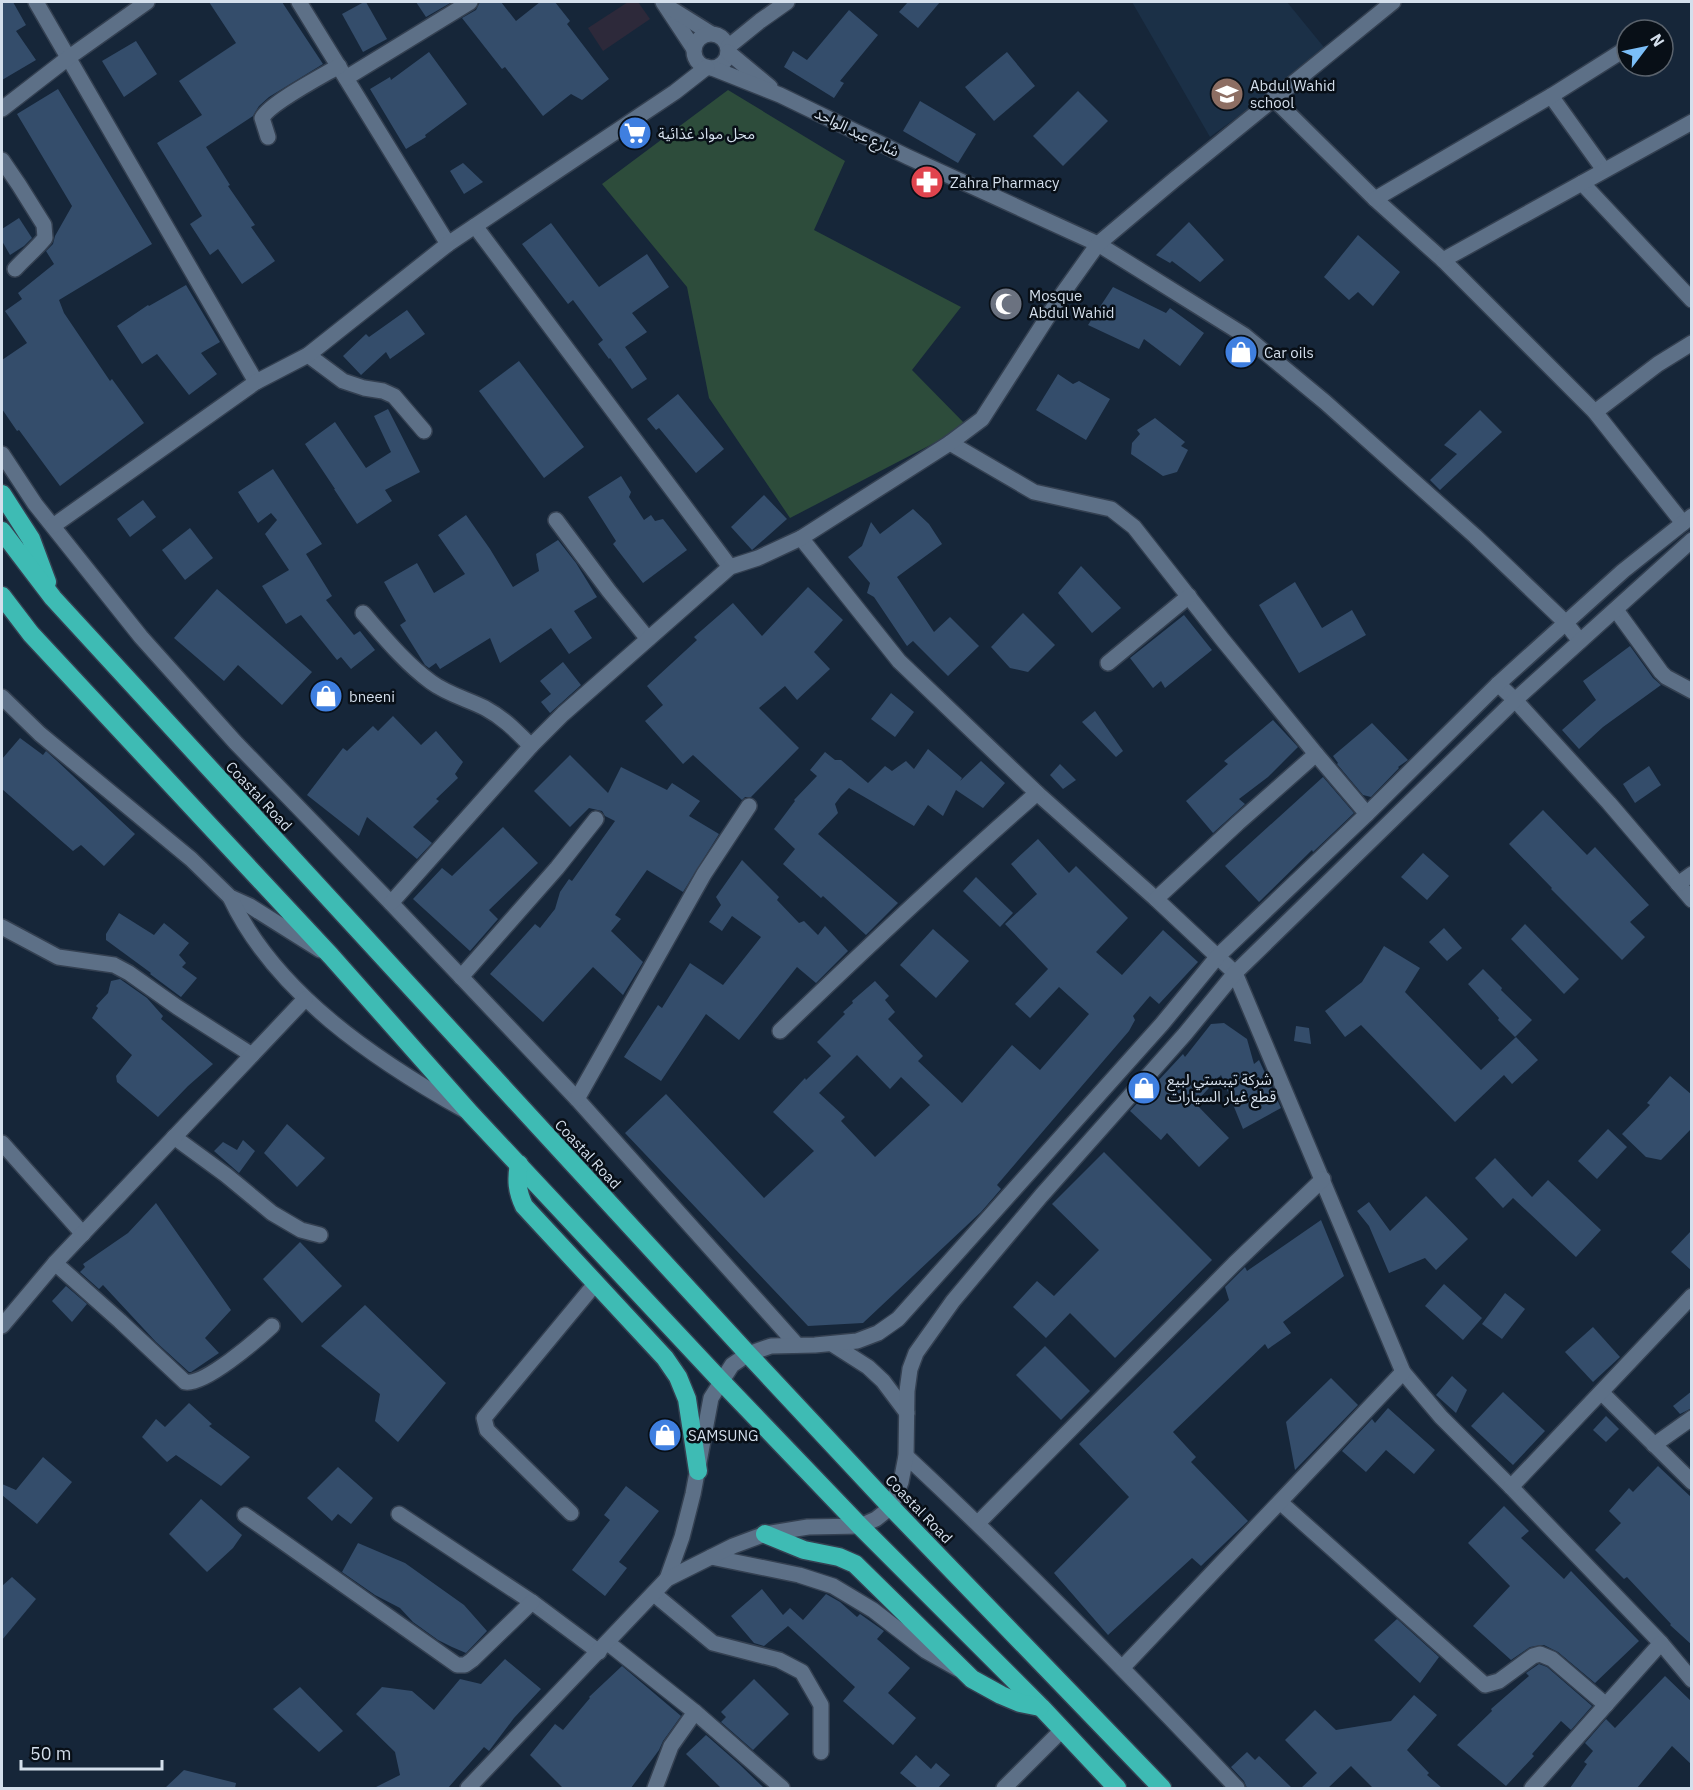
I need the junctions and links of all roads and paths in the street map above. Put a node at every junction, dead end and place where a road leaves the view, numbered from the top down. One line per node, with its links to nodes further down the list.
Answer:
1 (36, 2): 11 (street)
2 (147, 2): 11 (street)
3 (299, 2): 13 (street)
4 (470, 2): 13 (street)
5 (787, 2): 8 (street)
6 (1393, 2): 17 (street)
7 (665, 4): 8 (street, شارع عبد الواحد); 9 (street, شارع عبد الواحد)
8 (722, 42): 9 (street); 12 (street); 15 (street, شارع عبد الواحد)
9 (694, 52): 12 (street); 14 (street)
10 (1615, 56): 16 (street)
11 (68, 58): 18 (street); 33 (street)
12 (710, 68): 14 (street); 15 (street, شارع عبد الواحد)
13 (343, 72): 20 (street); 26 (street)
14 (675, 92): 25 (street)
15 (780, 95): 27 (street, شارع عبد الواحد)
16 (1551, 96): 22 (street); 24 (street)
17 (1273, 98): 24 (street); 27 (street)
18 (2, 109)
19 (1692, 122): 22 (street)
20 (268, 137)
21 (2, 160): 29 (street)
22 (1604, 170): 23 (street)
23 (1582, 183): 28 (street); 30 (street)
24 (1375, 200): 28 (street)
25 (475, 226): 26 (street); 45 (street)
26 (448, 244): 32 (street)
27 (1098, 244): 36 (street); 51 (street, شارع عبد الواحد)
28 (1443, 260): 34 (street)
29 (15, 269)
30 (1692, 300)
31 (1692, 343): 34 (street)
32 (308, 355): 33 (street); 35 (street)
33 (256, 382): 41 (street)
34 (1595, 412): 39 (street)
35 (424, 431)
36 (950, 443): 43 (street); 47 (street)
37 (2, 454): 41 (street)
38 (2, 494): 48 (highway)
39 (1687, 519): 51 (street)
40 (556, 520): 52 (street)
41 (53, 526): 70 (street)
42 (2, 531): 48 (highway, Coastal Road)
43 (801, 538): 45 (street); 61 (street)
44 (1692, 540): 49 (street)
45 (730, 567): 52 (street)
46 (2, 596): 72 (highway)
47 (1189, 596): 54 (street); 60 (street)
48 (53, 598): 94 (highway, Coastal Road)
49 (1616, 610): 53 (street); 56 (street)
50 (363, 613): 59 (street)
51 (1565, 622): 53 (street, شارع عبد الواحد); 55 (street)
52 (648, 639): 59 (street)
53 (1580, 641): 58 (street)
54 (1108, 663)
55 (1498, 684): 58 (street); 63 (street)
56 (1692, 691)
57 (2, 697): 67 (street)
58 (1515, 700): 66 (street); 74 (street)
59 (531, 746): 70 (street)
60 (1316, 754): 63 (street); 68 (street)
61 (1037, 793): 68 (street); 77 (street)
62 (749, 806): 79 (street)
63 (1367, 814): 73 (street)
64 (596, 819): 75 (street)
65 (1692, 874): 66 (street)
66 (1678, 884): 69 (street)
67 (230, 897): 72 (street); 76 (street)
68 (1156, 899): 73 (street)
69 (1692, 900)
70 (391, 903): 75 (street)
71 (2, 927): 78 (street)
72 (331, 956): 80 (highway)
73 (1218, 956): 74 (street); 92 (street)
74 (1235, 973): 84 (street); 98 (street)
75 (461, 977): 79 (street)
76 (305, 999): 78 (street); 80 (street)
77 (780, 1031)
78 (252, 1055): 81 (street)
79 (577, 1099): 93 (street)
80 (471, 1114): 83 (highway)
81 (174, 1137): 85 (street); 86 (street)
82 (2, 1143): 85 (street)
83 (519, 1164): 88 (highway); 96 (highway)
84 (1323, 1179): 95 (street); 110 (street)
85 (83, 1234): 87 (street)
86 (320, 1235)
87 (55, 1263): 90 (street); 91 (street)
88 (595, 1284): 102 (highway); 107 (street)
89 (1692, 1296): 97 (street)
90 (2, 1326)
91 (272, 1326)
92 (832, 1344): 93 (street); 98 (street)
93 (797, 1345): 94 (street)
94 (748, 1354): 96 (street); 106 (highway, Coastal Road)
95 (1403, 1372): 104 (street); 105 (street)
96 (721, 1381): 102 (street); 111 (highway)
97 (1602, 1393): 100 (street); 104 (street)
98 (907, 1413): 101 (street)
99 (1692, 1418): 100 (street)
100 (1654, 1445): 103 (street)
101 (906, 1456): 106 (street); 110 (street)
102 (698, 1471): 114 (street)
103 (1692, 1482)
104 (1511, 1487): 117 (street)
105 (1280, 1502): 119 (street); 122 (street)
106 (891, 1507): 111 (street); 132 (highway, Coastal Road)
107 (571, 1513)
108 (399, 1514): 116 (street)
109 (245, 1515): 116 (street)
110 (978, 1522): 119 (street)
111 (860, 1526): 112 (street); 123 (highway)
112 (765, 1534): 113 (street); 120 (highway)
113 (711, 1557): 114 (street); 120 (street)
114 (667, 1580): 115 (street)
115 (654, 1594): 118 (street); 126 (street)
116 (532, 1602): 118 (street)
117 (1661, 1643): 121 (street); 122 (street)
118 (604, 1647): 124 (street); 127 (street)
119 (1122, 1668): 133 (street)
120 (962, 1670): 123 (highway)
121 (1692, 1680)
122 (1606, 1705): 134 (street)
123 (1041, 1707): 125 (highway)
124 (695, 1712): 128 (street); 129 (street)
125 (1062, 1730): 130 (street); 131 (highway)
126 (821, 1752)
127 (468, 1788)
128 (655, 1788)
129 (782, 1788)
130 (1004, 1788)
131 (1117, 1788)
132 (1161, 1788)
133 (1237, 1788)
134 (1532, 1788)

